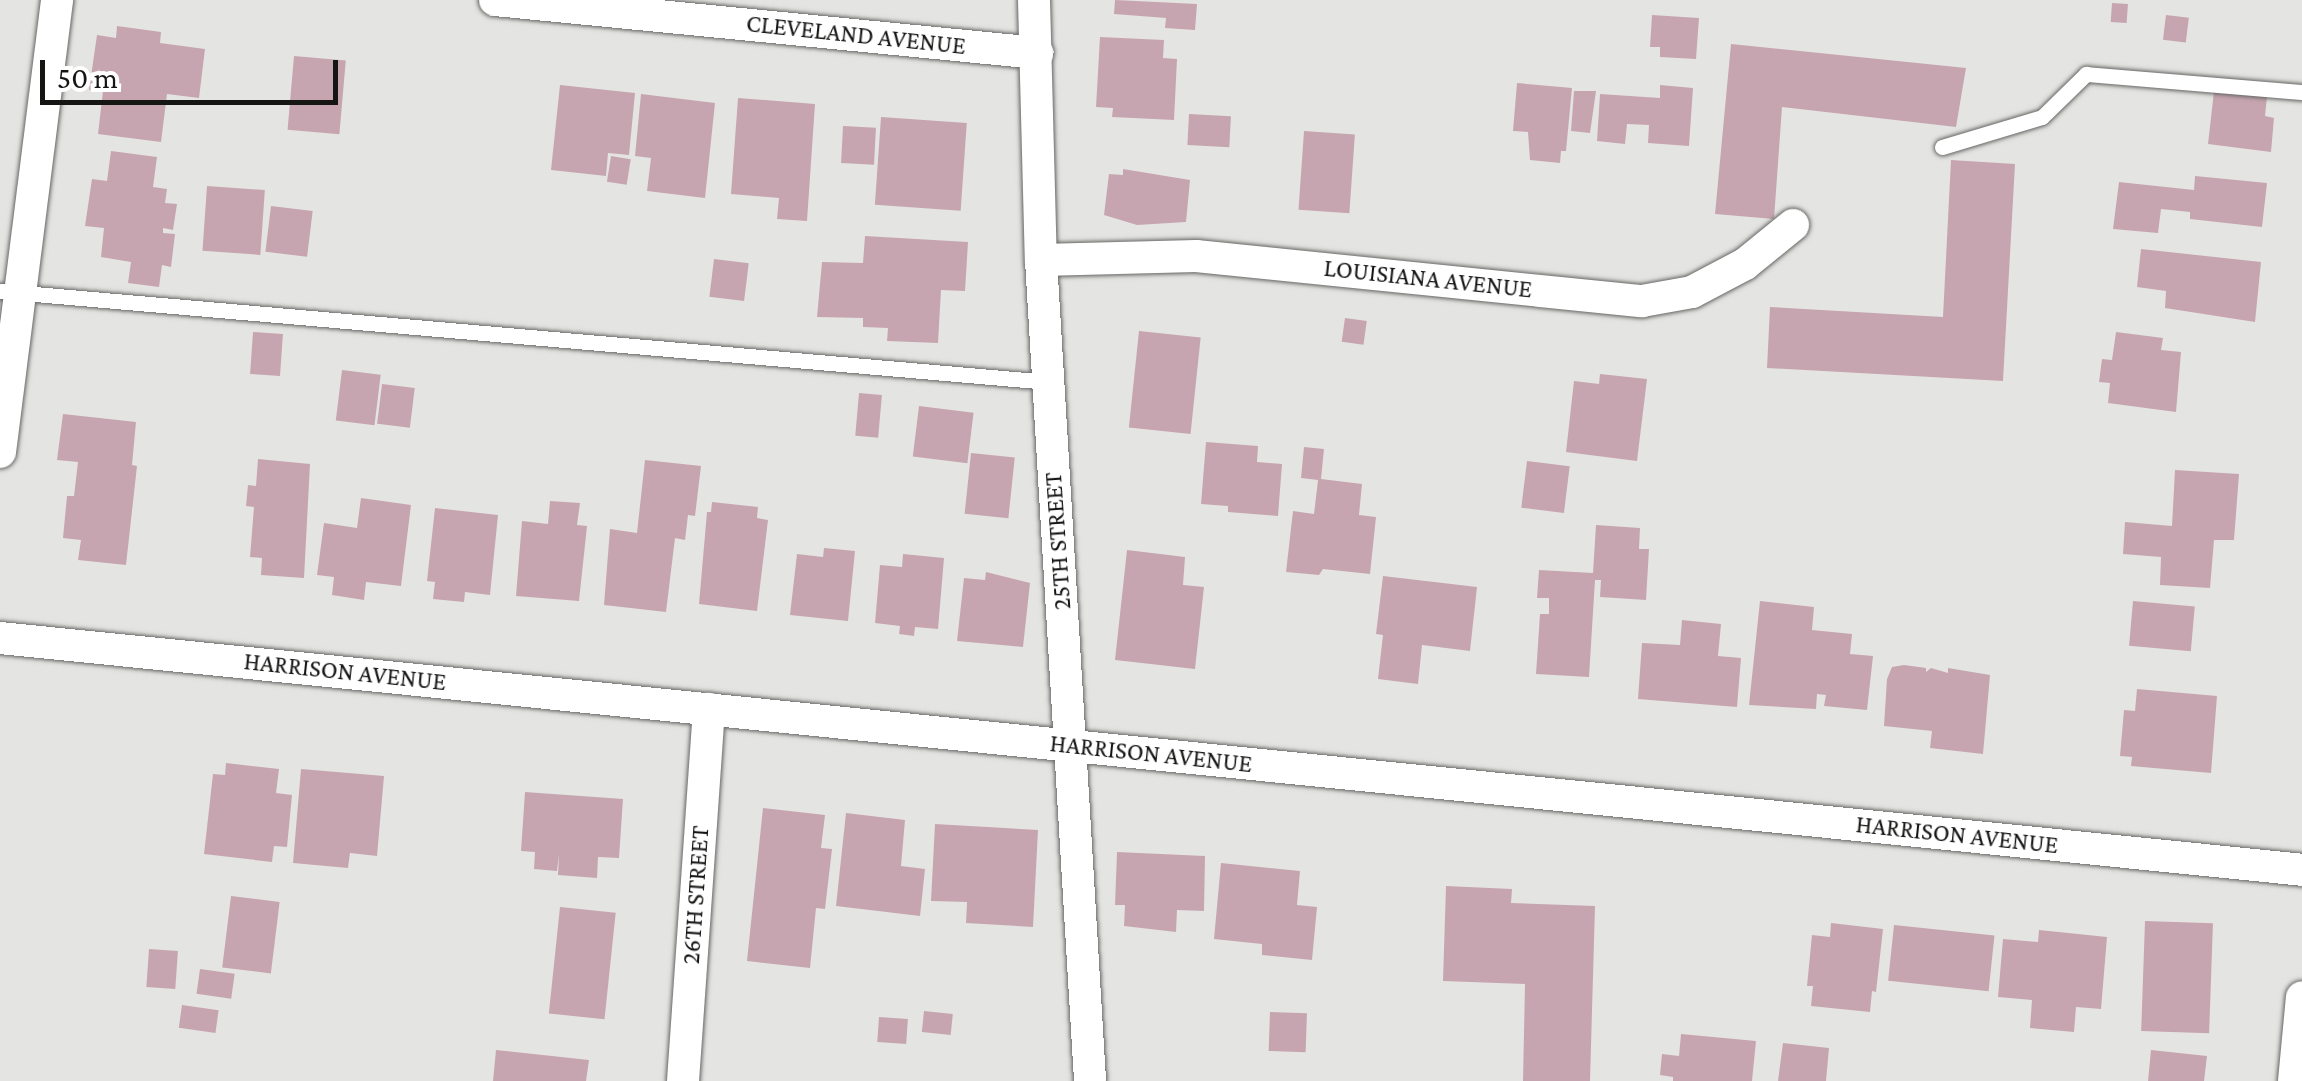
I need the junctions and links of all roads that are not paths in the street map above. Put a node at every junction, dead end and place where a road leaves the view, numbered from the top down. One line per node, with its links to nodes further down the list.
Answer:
1 (57, 0): 9 (street)
2 (495, 0): 4 (street, CLEVELAND AVENUE)
3 (1034, 0): 4 (street, 25TH STREET)
4 (1037, 53): 8 (street, 25TH STREET)
5 (2302, 92): 6 (lane)
6 (1942, 148)
7 (1794, 224): 8 (street, LOUISIANA AVENUE)
8 (1041, 260): 10 (street, 25TH STREET)
9 (10, 292): 10 (lane); 11 (street)
10 (1049, 382): 14 (street, 25TH STREET)
11 (0, 452)
12 (0, 638): 13 (street, HARRISON AVENUE)
13 (709, 709): 14 (street, HARRISON AVENUE); 17 (street, 26TH STREET)
14 (1071, 746): 15 (street, HARRISON AVENUE); 18 (street, 25TH STREET)
15 (2302, 870)
16 (2302, 998): 19 (street)
17 (683, 1081)
18 (1090, 1081)
19 (2294, 1081)

